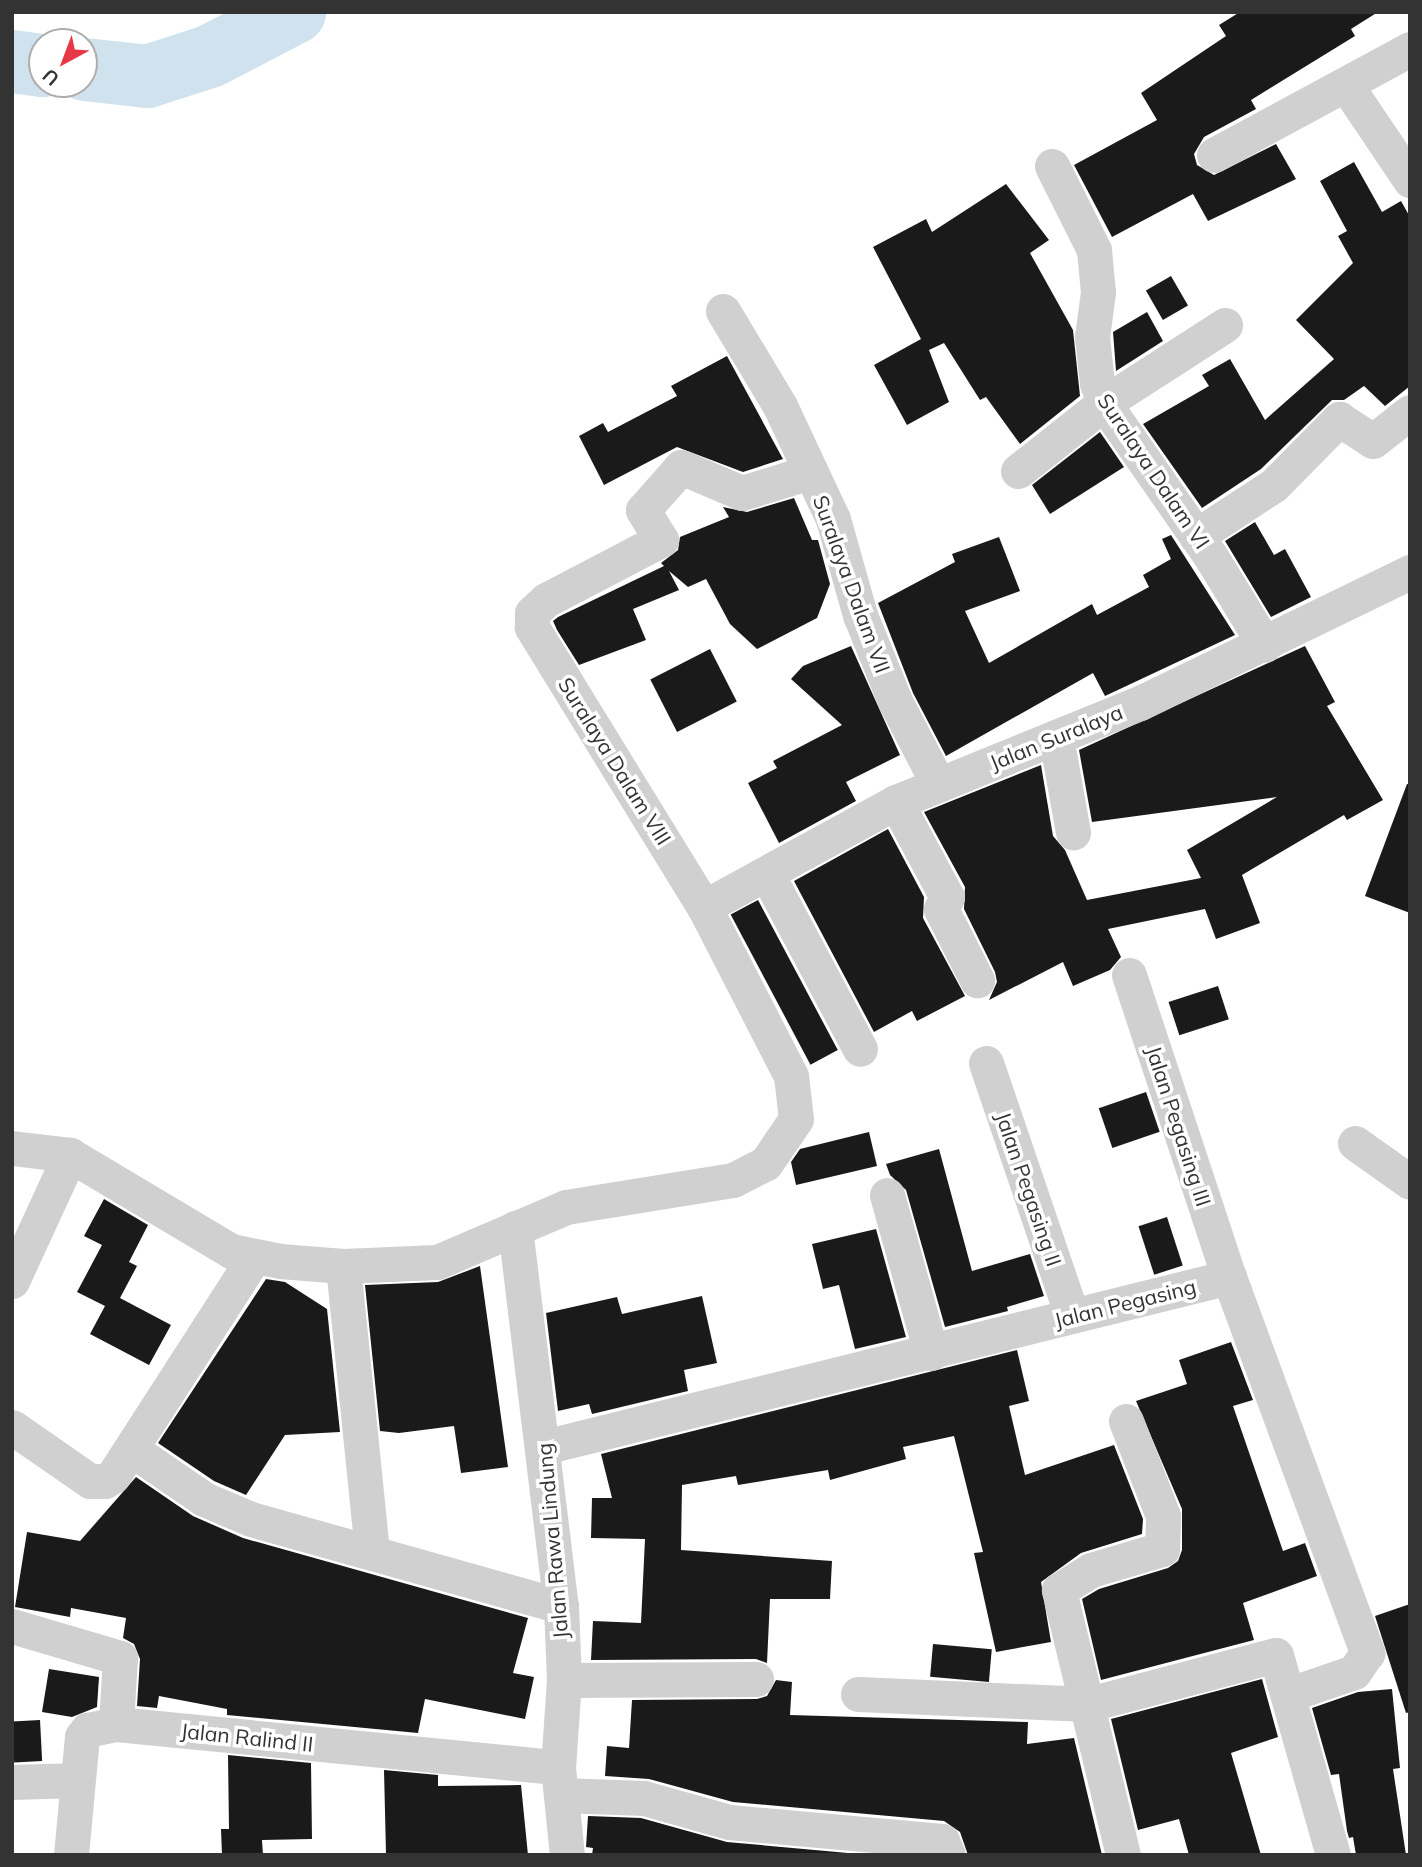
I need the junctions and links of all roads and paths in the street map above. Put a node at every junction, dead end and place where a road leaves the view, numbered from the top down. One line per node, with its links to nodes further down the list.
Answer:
1 (1410, 49): 2 (street)
2 (1346, 85): 3 (street); 5 (street)
3 (1214, 155)
4 (1052, 166): 8 (street, Suralaya Dalam VI)
5 (1410, 180)
6 (723, 311): 11 (street, Suralaya Dalam VII)
7 (1225, 325): 8 (street)
8 (1104, 403): 10 (street); 12 (street, Suralaya Dalam VI)
9 (1410, 412): 12 (street)
10 (1018, 471)
11 (810, 472): 16 (street, Suralaya Dalam VII); 20 (street, Suralaya Dalam VIII)
12 (1196, 536): 14 (street, Suralaya Dalam VI)
13 (1410, 572): 14 (street, Jalan Suralaya)
14 (1265, 645): 15 (street, Jalan Suralaya)
15 (1056, 737): 16 (street, Jalan Suralaya); 18 (street)
16 (938, 784): 17 (street, Jalan Suralaya)
17 (895, 802): 19 (street, Jalan Suralaya); 22 (street)
18 (1073, 832)
19 (767, 874): 20 (street, Jalan Suralaya); 23 (street)
20 (704, 907): 30 (street, Suralaya Dalam VIII)
21 (1129, 975): 33 (street, Jalan Pegasing III)
22 (977, 980)
23 (860, 1049)
24 (986, 1063): 35 (street, Jalan Pegasing II)
25 (1355, 1143): 28 (street)
26 (12, 1148): 27 (street)
27 (70, 1155): 31 (street, Suralaya Dalam VIII); 34 (street)
28 (1410, 1182)
29 (887, 1195): 36 (street)
30 (515, 1228): 32 (street, Suralaya Dalam VIII); 39 (street, Jalan Rawa Lindung)
31 (254, 1257): 32 (street, Suralaya Dalam VIII); 40 (street)
32 (343, 1266): 41 (street)
33 (1229, 1277): 35 (street, Jalan Pegasing); 47 (street)
34 (12, 1281)
35 (1072, 1316): 36 (street, Jalan Pegasing)
36 (931, 1353): 39 (street, Jalan Pegasing)
37 (1126, 1421): 48 (street)
38 (12, 1427): 40 (street)
39 (544, 1447): 42 (street, Jalan Rawa Lindung)
40 (131, 1449): 41 (street)
41 (372, 1553): 42 (street)
42 (561, 1606): 45 (street, Jalan Rawa Lindung)
43 (12, 1626): 49 (street)
44 (756, 1679): 45 (street)
45 (564, 1680): 51 (street, Jalan Rawa Lindung)
46 (858, 1694): 48 (street)
47 (1290, 1694): 48 (street); 58 (street)
48 (1089, 1704): 57 (street)
49 (116, 1724): 50 (street); 51 (street, Jalan Ralind II)
50 (77, 1780): 52 (street); 54 (street)
51 (559, 1781): 53 (street, Jalan Ralind II); 55 (street, Jalan Rawa Lindung)
52 (12, 1782)
53 (787, 1840): 56 (street, Jalan Ralind II)
54 (71, 1855)
55 (567, 1855)
56 (948, 1855)
57 (1123, 1855)
58 (1333, 1855)

